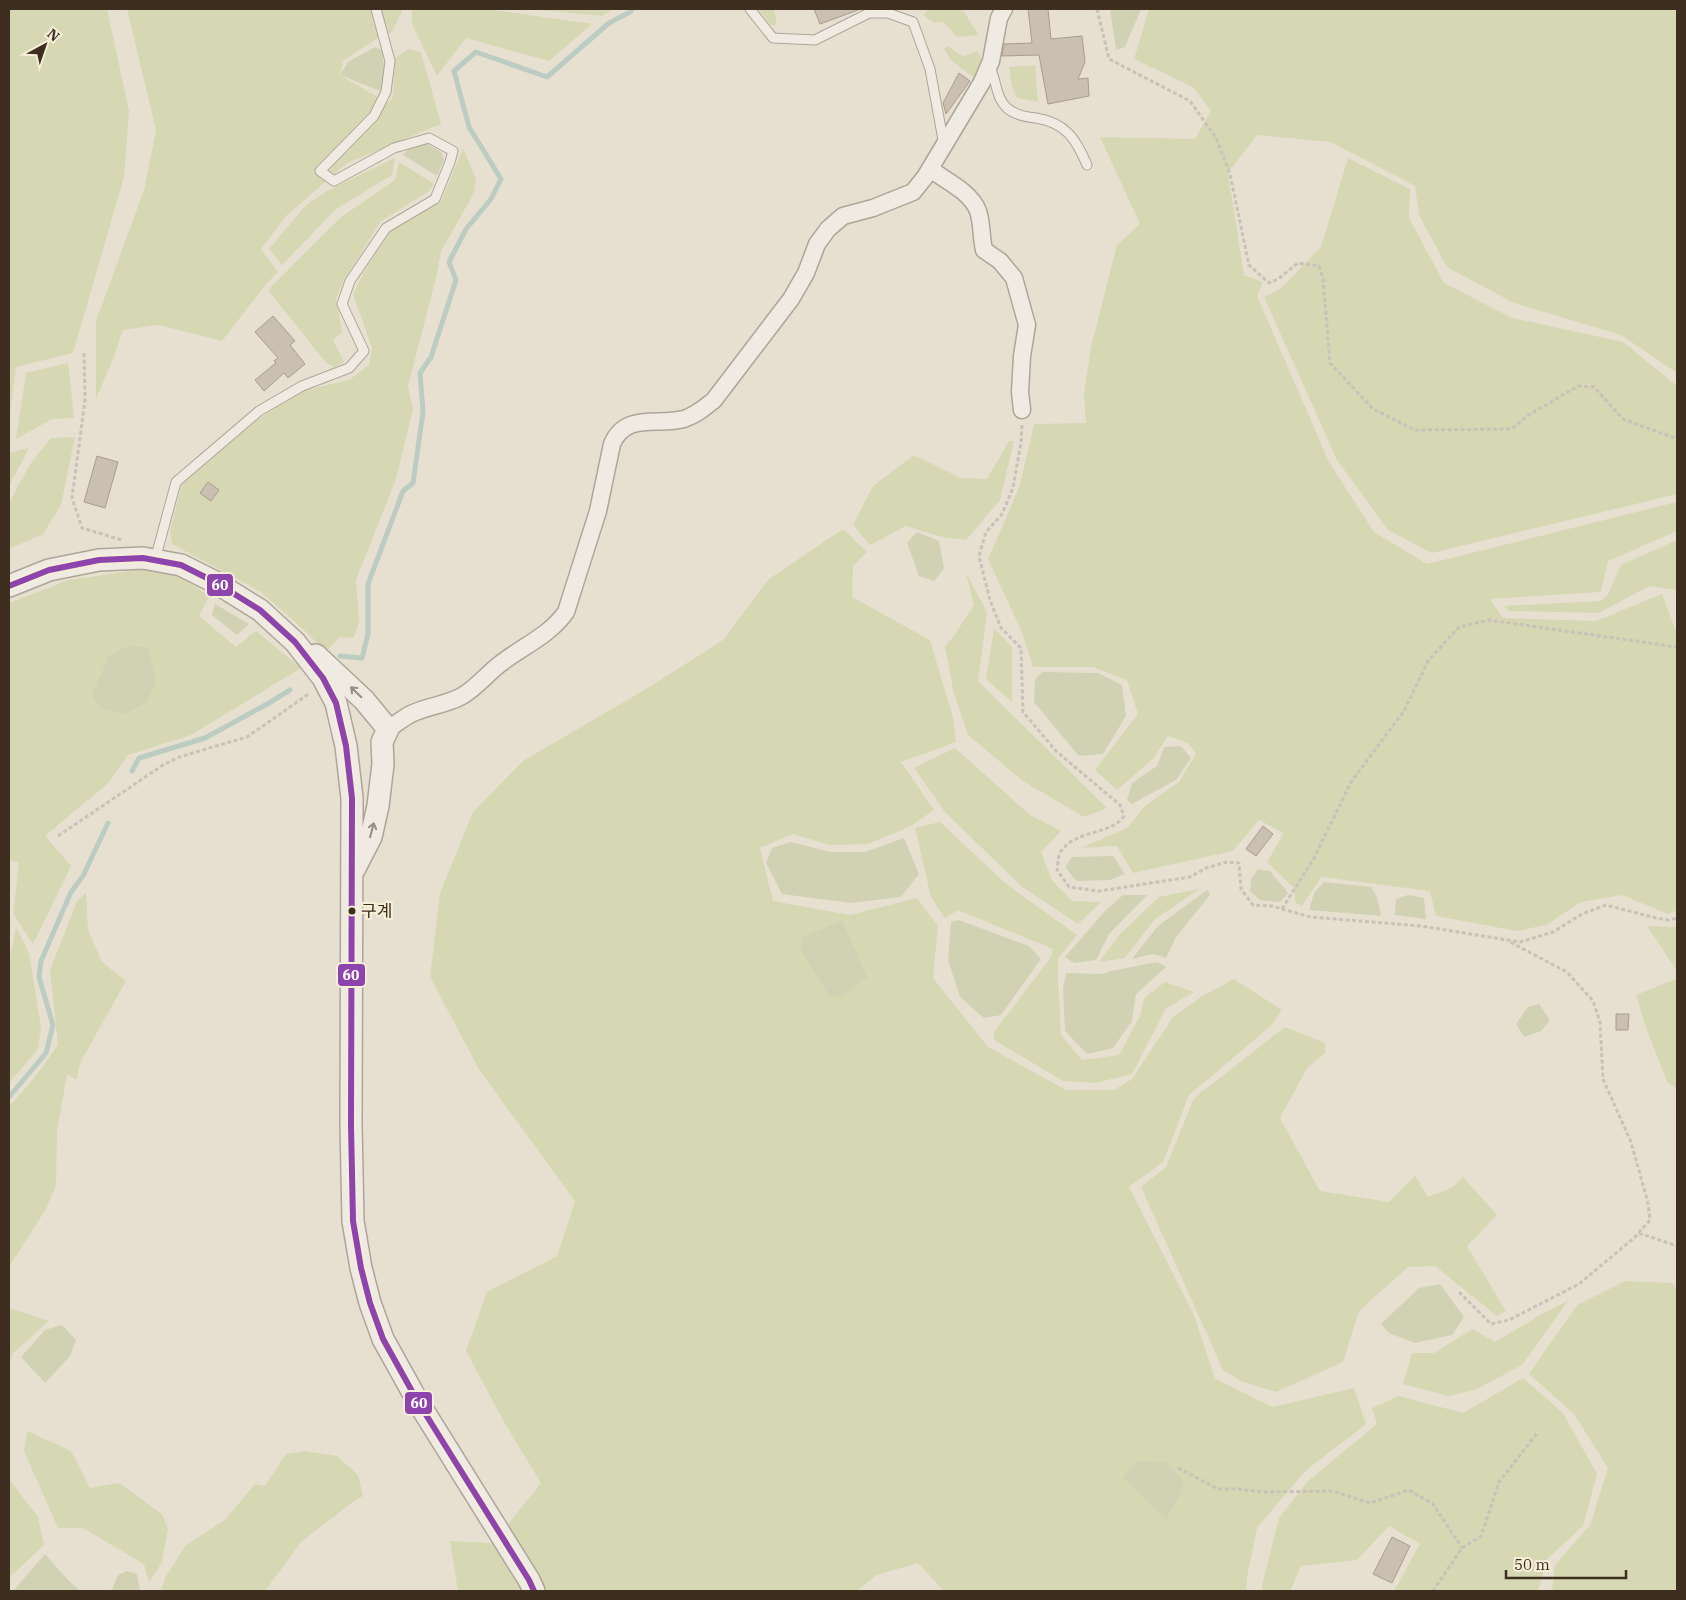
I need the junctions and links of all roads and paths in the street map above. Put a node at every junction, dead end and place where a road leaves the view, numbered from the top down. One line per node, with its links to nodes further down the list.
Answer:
1 (376, 9): 13 (lane)
2 (750, 9): 6 (lane)
3 (1004, 9): 5 (street)
4 (1097, 9): 11 (path)
5 (989, 66): 6 (street); 7 (lane)
6 (944, 146): 8 (street)
7 (1086, 165)
8 (930, 169): 10 (street); 18 (street)
9 (84, 353): 12 (path)
10 (1022, 410): 21 (path)
11 (1677, 439)
12 (129, 542)
13 (155, 560): 14 (street); 15 (street)
14 (9, 586)
15 (298, 645): 17 (street); 18 (street, one-way to 15)
16 (1677, 647): 21 (path)
17 (325, 683): 19 (path); 20 (street)
18 (388, 729): 20 (street, one-way to 18)
19 (58, 836)
20 (352, 874): 30 (street)
21 (1282, 909): 23 (path)
22 (1677, 918): 23 (path)
23 (1505, 940): 24 (path)
24 (1639, 1233): 25 (path); 26 (path)
25 (1677, 1246)
26 (1459, 1292)
27 (1538, 1432): 29 (path)
28 (1178, 1468): 29 (path)
29 (1462, 1548): 31 (path)
30 (534, 1591)
31 (1433, 1591)

